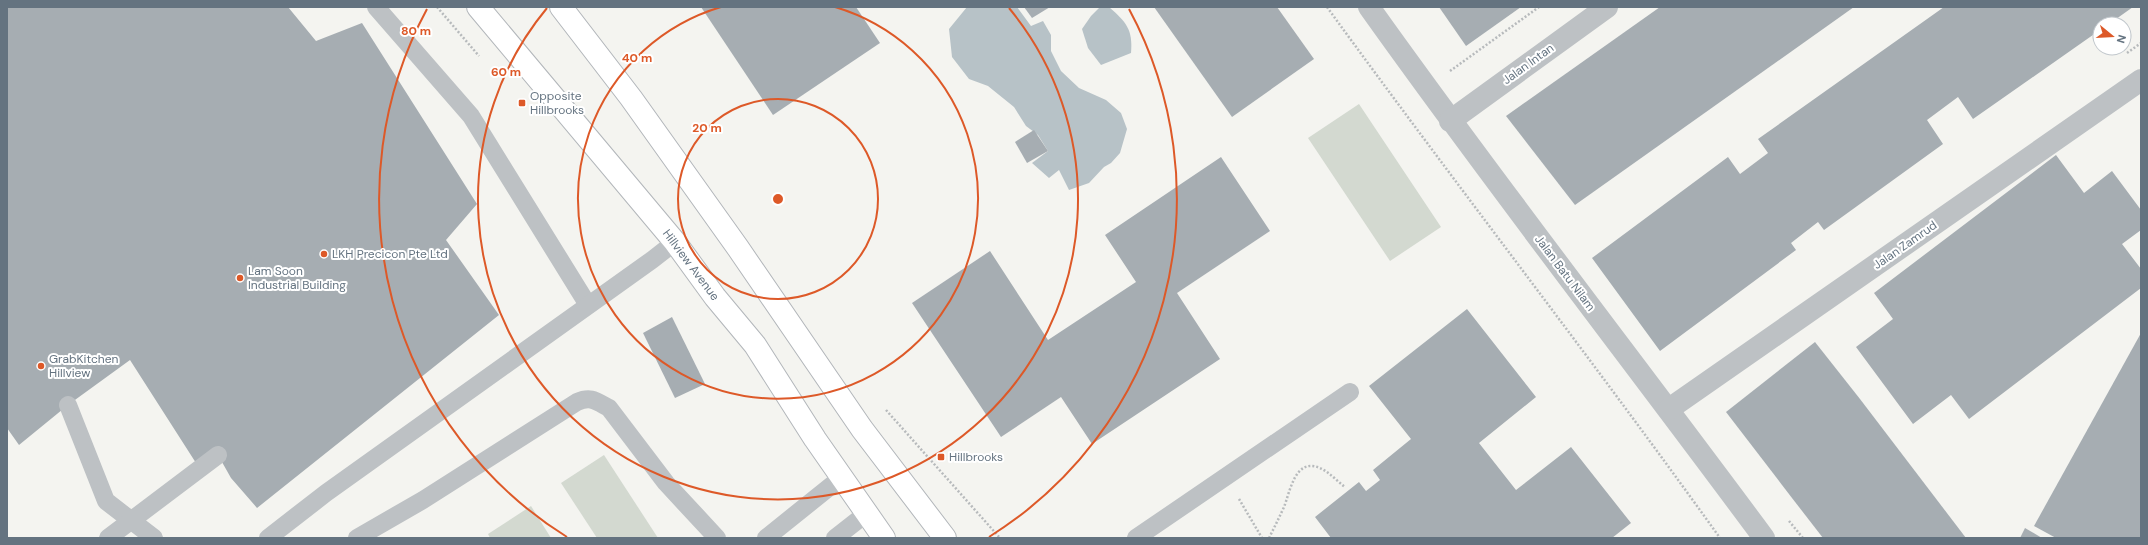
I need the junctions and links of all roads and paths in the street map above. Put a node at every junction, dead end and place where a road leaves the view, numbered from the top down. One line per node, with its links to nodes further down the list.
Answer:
1 (376, 7): 14 (lane)
2 (437, 7): 9 (path)
3 (478, 7): 13 (street, Hillview Avenue)
4 (561, 7): 32 (street)
5 (1327, 7): 36 (path)
6 (1369, 7): 12 (street, Jalan Batu Nilam)
7 (1539, 7): 10 (path)
8 (1607, 7): 12 (street, Jalan Intan)
9 (483, 61)
10 (1448, 72)
11 (2141, 80): 17 (street, Jalan Zamrud)
12 (1450, 121): 17 (street, Jalan Batu Nilam)
13 (675, 242): 14 (lane); 19 (street, Hillview Avenue)
14 (588, 305): 26 (lane)
15 (1350, 392): 20 (lane)
16 (68, 405): 23 (lane)
17 (1669, 409): 37 (street, Jalan Batu Nilam)
18 (218, 455): 23 (lane)
19 (842, 477): 22 (street, Hillview Avenue); 29 (lane)
20 (1224, 477): 33 (lane); 34 (path)
21 (1345, 487): 35 (path)
22 (867, 513): 30 (lane); 31 (street, Hillview Avenue)
23 (132, 520): 24 (lane); 25 (lane)
24 (108, 538)
25 (154, 538)
26 (268, 538)
27 (357, 538): 28 (lane)
28 (717, 538)
29 (766, 538)
30 (835, 538)
31 (884, 538)
32 (945, 538)
33 (1136, 538)
34 (1262, 538)
35 (1270, 538)
36 (1720, 538)
37 (1764, 538)

